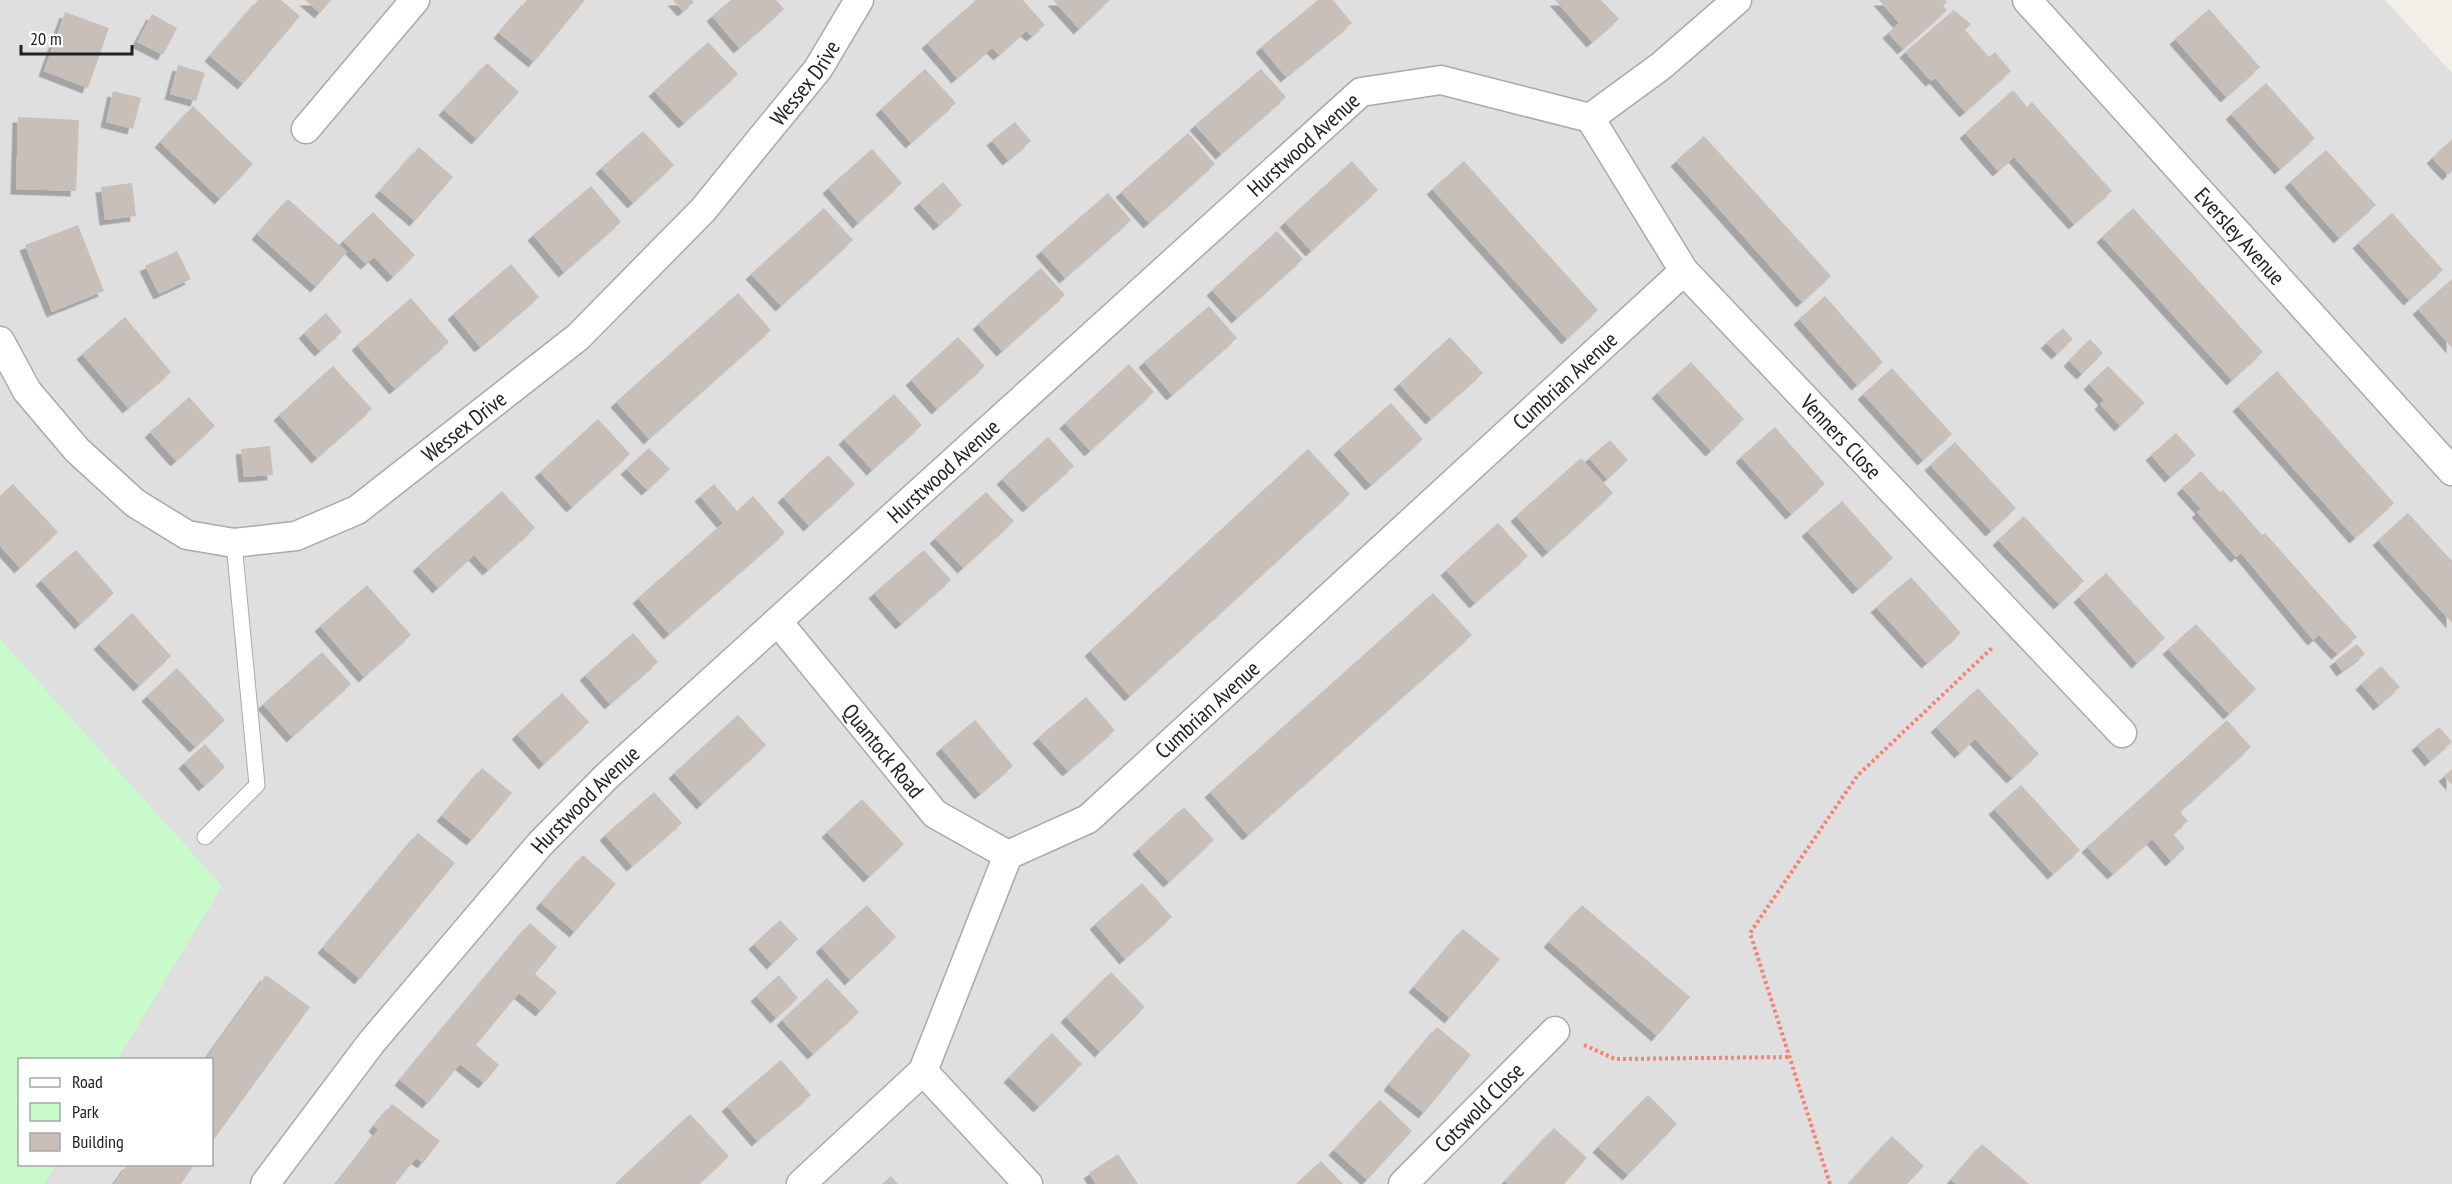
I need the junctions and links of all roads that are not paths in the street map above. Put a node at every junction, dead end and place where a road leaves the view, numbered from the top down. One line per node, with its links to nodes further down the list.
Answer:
1 (415, 0): 6 (street)
2 (860, 0): 10 (street, Wessex Drive)
3 (1737, 0): 5 (street)
4 (2027, 0): 9 (street, Eversley Avenue)
5 (1590, 118): 7 (street, Venners Close); 11 (street, Hurstwood Avenue)
6 (306, 129)
7 (1684, 271): 12 (street, Venners Close); 14 (street, Cumbrian Avenue)
8 (0, 341): 10 (street, Wessex Drive)
9 (2452, 471)
10 (234, 543): 13 (lane)
11 (779, 623): 14 (street, Quantock Road); 17 (street, Hurstwood Avenue)
12 (2122, 733)
13 (205, 837)
14 (1008, 855): 16 (street)
15 (1555, 1031): 20 (street, Cotswold Close)
16 (923, 1071): 18 (street); 19 (street)
17 (265, 1184)
18 (801, 1184)
19 (1028, 1184)
20 (1403, 1184)

